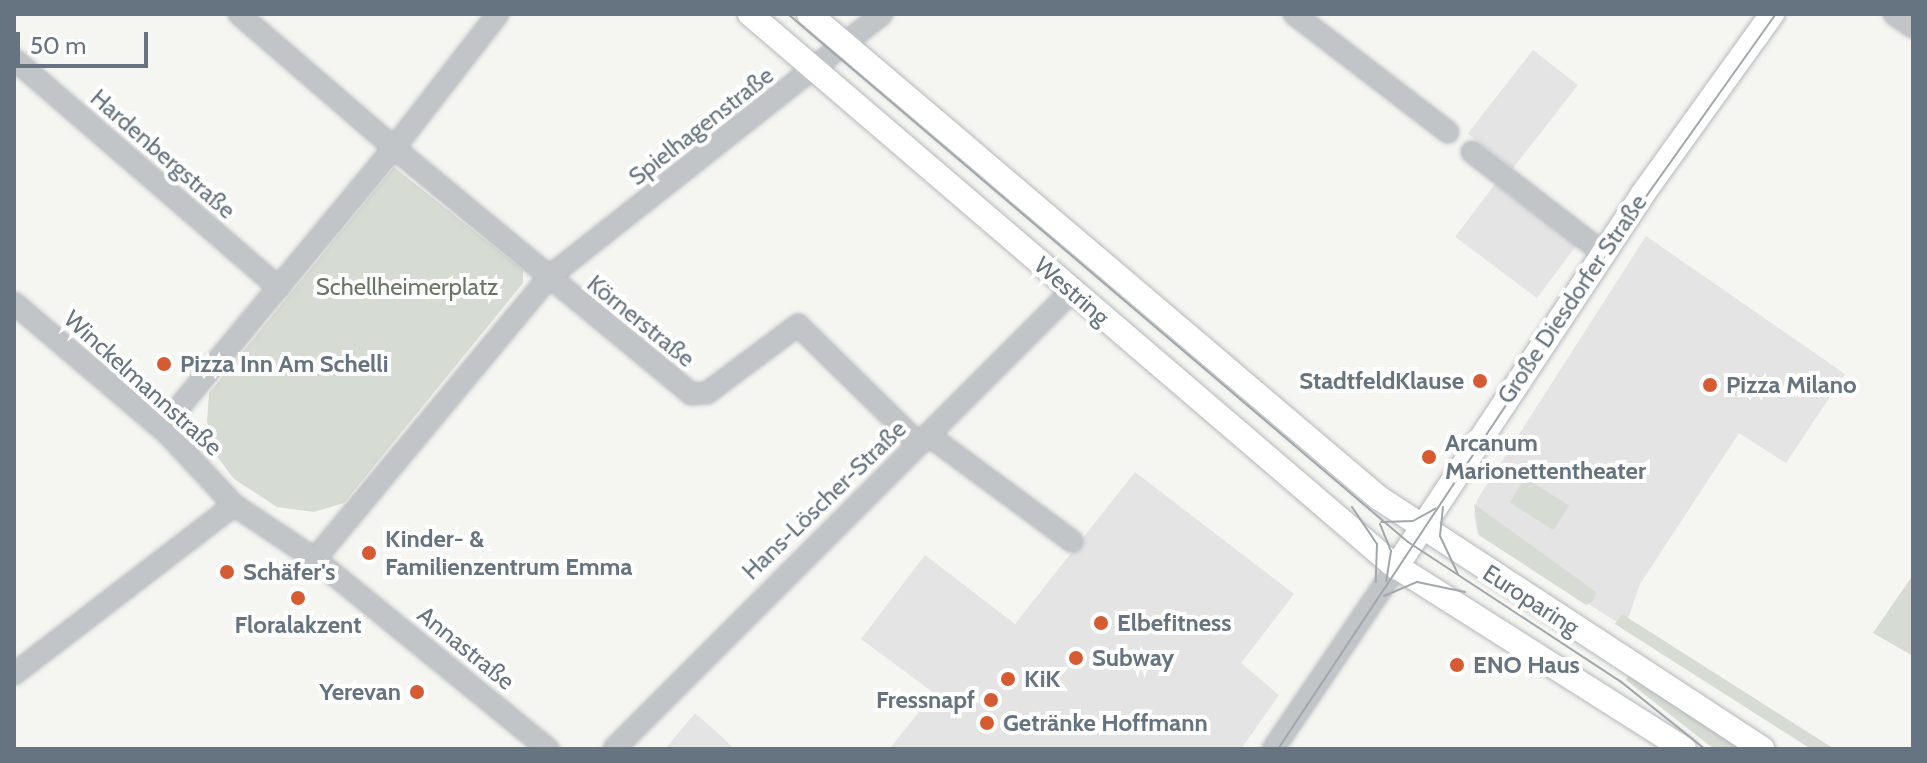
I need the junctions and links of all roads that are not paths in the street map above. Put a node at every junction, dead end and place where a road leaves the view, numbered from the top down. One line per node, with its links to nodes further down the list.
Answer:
1 (239, 14): 14 (street)
2 (498, 14): 14 (street)
3 (750, 14): 12 (main road, Westring)
4 (809, 14): 10 (main road, Westring)
5 (882, 14): 10 (street, Spielhagenstraße)
6 (1294, 14): 13 (street)
7 (1772, 14): 16 (main road, Große Diesdorfer Straße)
8 (1894, 14): 9 (street)
9 (1913, 27)
10 (850, 43): 12 (street, Spielhagenstraße); 24 (main road, Westring)
11 (14, 59): 18 (street, Hardenbergstraße)
12 (814, 71): 17 (street, Spielhagenstraße); 19 (main road, Westring)
13 (1448, 132)
14 (394, 148): 17 (street); 18 (street)
15 (1472, 152): 16 (street)
16 (1603, 253): 24 (main road, Große Diesdorfer Straße)
17 (549, 277): 22 (street, Körnerstraße); 26 (street)
18 (279, 288): 21 (street)
19 (1072, 291): 22 (street, Hans-Löscher-Straße); 27 (main road, Westring)
20 (14, 303): 21 (street, Winckelmannstraße)
21 (162, 428): 23 (street, Winckelmannstraße)
22 (924, 439): 25 (street); 30 (street, Hans-Löscher-Straße)
23 (234, 505): 26 (street, Annastraße); 28 (street)
24 (1422, 528): 27 (main road, Große Diesdorfer Straße); 33 (main road, Europaring)
25 (1072, 541)
26 (315, 559): 29 (street, Annastraße)
27 (1396, 567): 31 (street, Große Diesdorfer Straße); 32 (main road, Europaring)
28 (14, 674)
29 (548, 749)
30 (614, 749)
31 (1273, 749)
32 (1684, 749)
33 (1762, 749)

